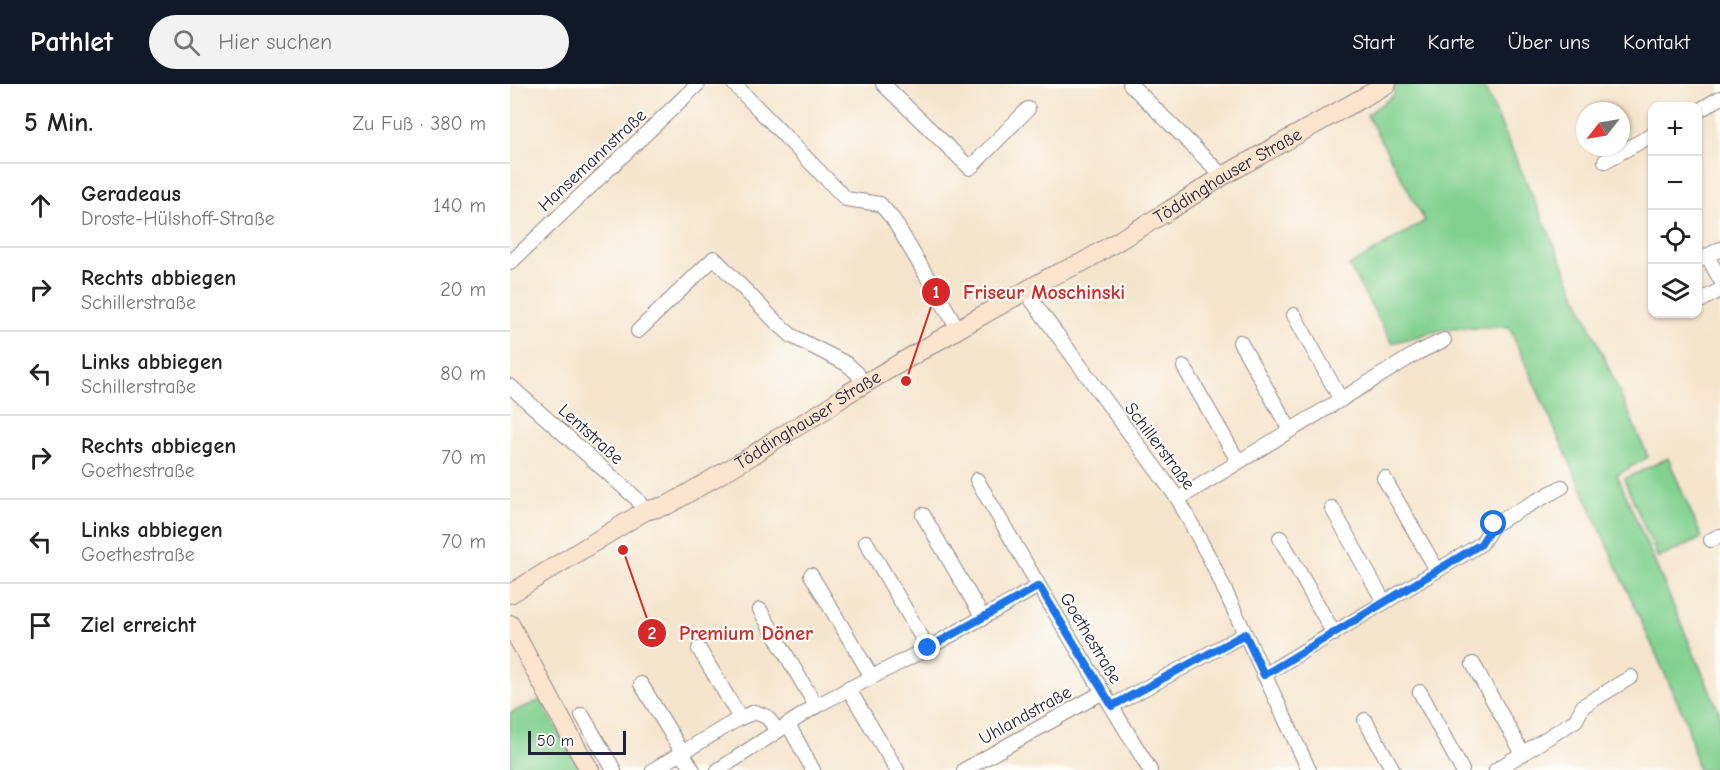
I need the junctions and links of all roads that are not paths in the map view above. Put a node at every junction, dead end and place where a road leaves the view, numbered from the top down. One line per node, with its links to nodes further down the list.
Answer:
1 (698, 84): 14 (street, Hansemannstraße)
2 (734, 84): 20 (street)
3 (883, 84): 7 (street)
4 (1130, 84): 11 (street)
5 (1387, 84): 11 (street, Töddinghauser Straße)
6 (1720, 98): 8 (street)
7 (1028, 109)
8 (1702, 109)
9 (1648, 138): 10 (street)
10 (1605, 161)
11 (1223, 176): 17 (street, Töddinghauser Straße)
12 (1720, 249): 13 (street)
13 (1702, 258): 15 (street)
14 (510, 263)
15 (1720, 279)
16 (1720, 290): 18 (street)
17 (1025, 291): 20 (street, Töddinghauser Straße); 33 (street, Schillerstraße)
18 (1702, 300)
19 (1294, 315): 27 (street)
20 (958, 328): 25 (street, Töddinghauser Straße)
21 (638, 331): 25 (street)
22 (1444, 340): 27 (street)
23 (1240, 342): 28 (street)
24 (1184, 367): 29 (street)
25 (863, 384): 35 (street, Töddinghauser Straße)
26 (510, 386): 35 (street, Lentstraße)
27 (1341, 400): 28 (street)
28 (1290, 430): 29 (street)
29 (1238, 461): 33 (street)
30 (1384, 478): 39 (street)
31 (977, 480): 41 (street, Goethestraße)
32 (1562, 487): 39 (street)
33 (1178, 499): 47 (street, Schillerstraße)
34 (1332, 508): 43 (street)
35 (645, 511): 42 (street, Töddinghauser Straße)
36 (923, 515): 45 (street)
37 (1280, 538): 48 (street)
38 (866, 542): 49 (street)
39 (1437, 570): 43 (street)
40 (812, 575): 54 (street)
41 (1039, 586): 45 (street, Goethestraße); 57 (street, Goethestraße)
42 (510, 594)
43 (1384, 602): 48 (street)
44 (760, 610): 59 (street)
45 (982, 618): 49 (street, Goethestraße)
46 (510, 624): 67 (street)
47 (1245, 634): 52 (street, Schillerstraße); 60 (street)
48 (1334, 634): 52 (street)
49 (928, 648): 54 (street, Goethestraße)
50 (699, 650): 62 (street)
51 (1473, 664): 66 (street)
52 (1264, 675): 76 (street, Schillerstraße)
53 (1631, 677): 66 (street)
54 (872, 678): 56 (street, Goethestraße)
55 (641, 684): 65 (street)
56 (848, 688): 59 (street, Goethestraße); 73 (street)
57 (1103, 692): 60 (street, Goethestraße); 74 (street, Uhlandstraße)
58 (1420, 692): 78 (street)
59 (816, 706): 64 (street, Goethestraße)
60 (1112, 706): 75 (street, Goethestraße)
61 (582, 715): 68 (street)
62 (740, 718): 64 (street); 65 (street)
63 (1365, 720): 77 (street)
64 (782, 727): 71 (street, Goethestraße); 72 (street)
65 (682, 753): 69 (street); 70 (street)
66 (1523, 754): 79 (street)
67 (590, 770)
68 (614, 770)
69 (653, 770)
70 (693, 770)
71 (718, 770)
72 (813, 770)
73 (897, 770)
74 (964, 770)
75 (1150, 770)
76 (1309, 770)
77 (1393, 770)
78 (1462, 770)
79 (1496, 770)

